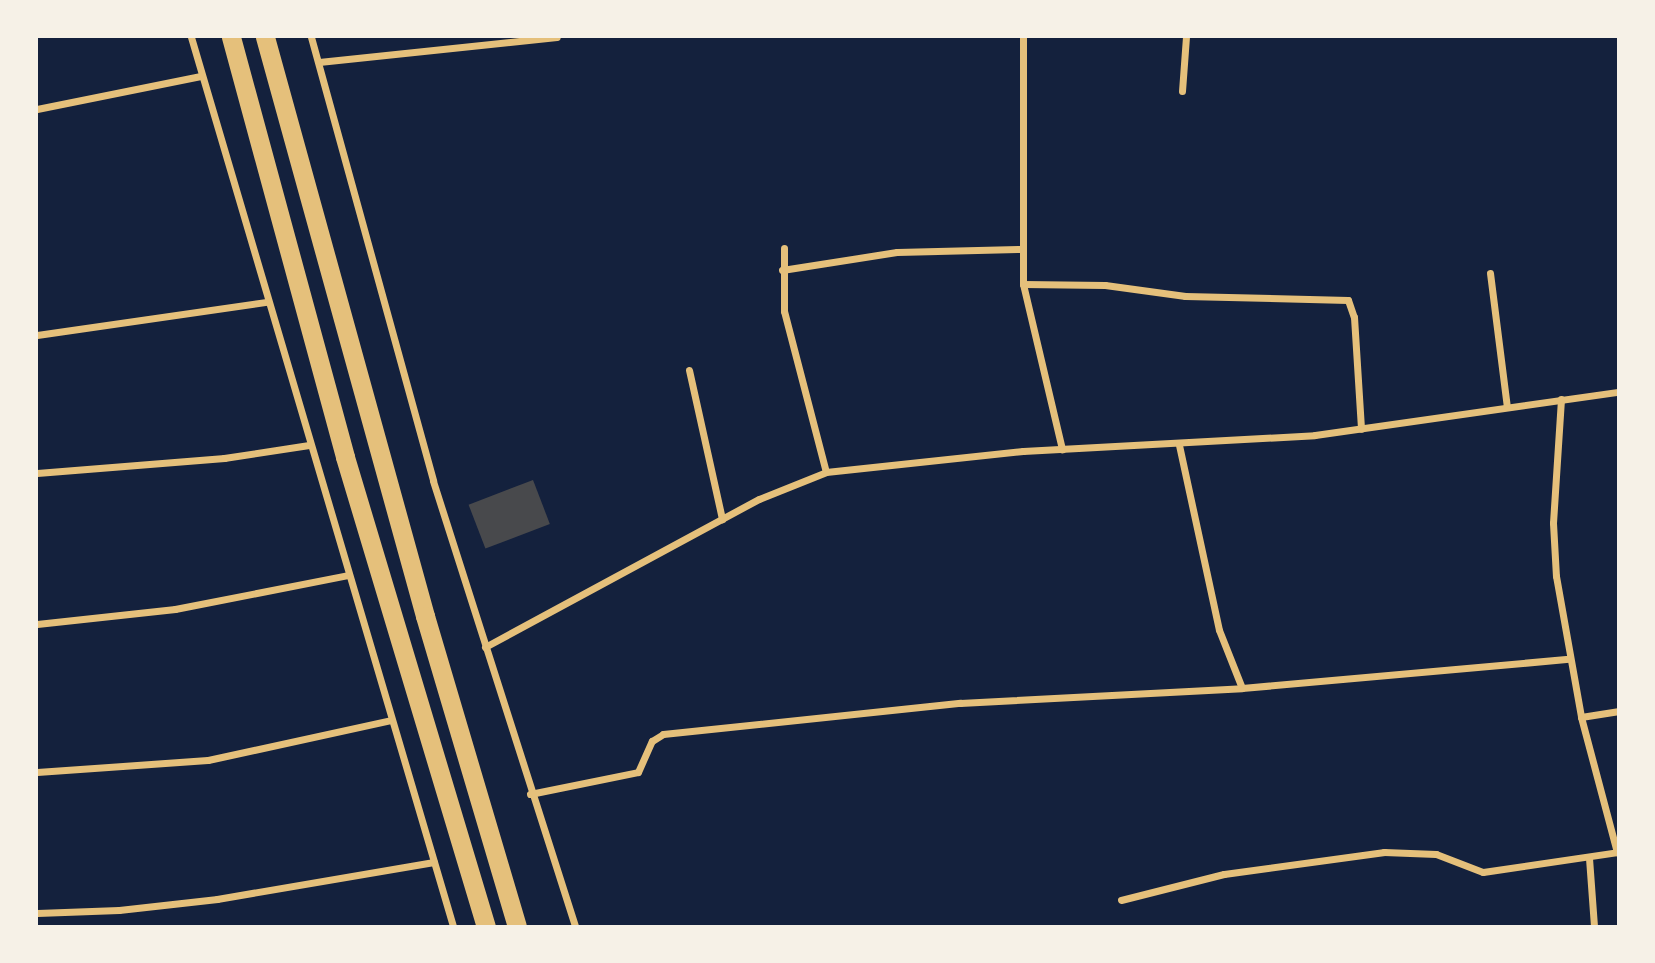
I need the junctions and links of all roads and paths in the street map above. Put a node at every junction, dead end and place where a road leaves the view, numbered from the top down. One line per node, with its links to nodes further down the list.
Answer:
1 (191, 37): 10 (street)
2 (231, 37): 47 (highway)
3 (265, 37): 48 (highway)
4 (311, 37): 9 (street)
5 (557, 37): 8 (street)
6 (1023, 37): 14 (street)
7 (1186, 37): 11 (street)
8 (487, 40): 9 (street)
9 (319, 62): 33 (street)
10 (201, 76): 12 (street); 18 (street)
11 (1182, 91)
12 (37, 110)
13 (784, 248): 15 (street)
14 (1019, 249): 15 (street); 17 (street)
15 (782, 270): 28 (street)
16 (1490, 273): 23 (street)
17 (1023, 284): 24 (street); 27 (street)
18 (267, 302): 19 (street); 25 (street)
19 (37, 335)
20 (689, 370): 30 (street)
21 (1618, 392): 22 (street)
22 (1561, 399): 23 (street); 34 (street)
23 (1507, 407): 24 (street)
24 (1361, 429): 26 (street)
25 (309, 445): 29 (street); 31 (street)
26 (1180, 445): 27 (street); 35 (street)
27 (1062, 449): 28 (street)
28 (825, 472): 30 (street)
29 (37, 473)
30 (722, 519): 33 (street)
31 (348, 575): 32 (street); 38 (street)
32 (37, 624)
33 (485, 647): 40 (street)
34 (1569, 659): 35 (street); 37 (street)
35 (1242, 688): 40 (street)
36 (1618, 711): 37 (street)
37 (1581, 717): 41 (street)
38 (391, 720): 39 (street); 43 (street)
39 (37, 772)
40 (530, 794): 49 (street)
41 (1618, 852): 42 (street)
42 (1589, 858): 44 (street); 50 (street)
43 (434, 862): 45 (street); 46 (street)
44 (1121, 900)
45 (37, 913)
46 (453, 926)
47 (486, 926)
48 (517, 926)
49 (575, 926)
50 (1594, 926)

